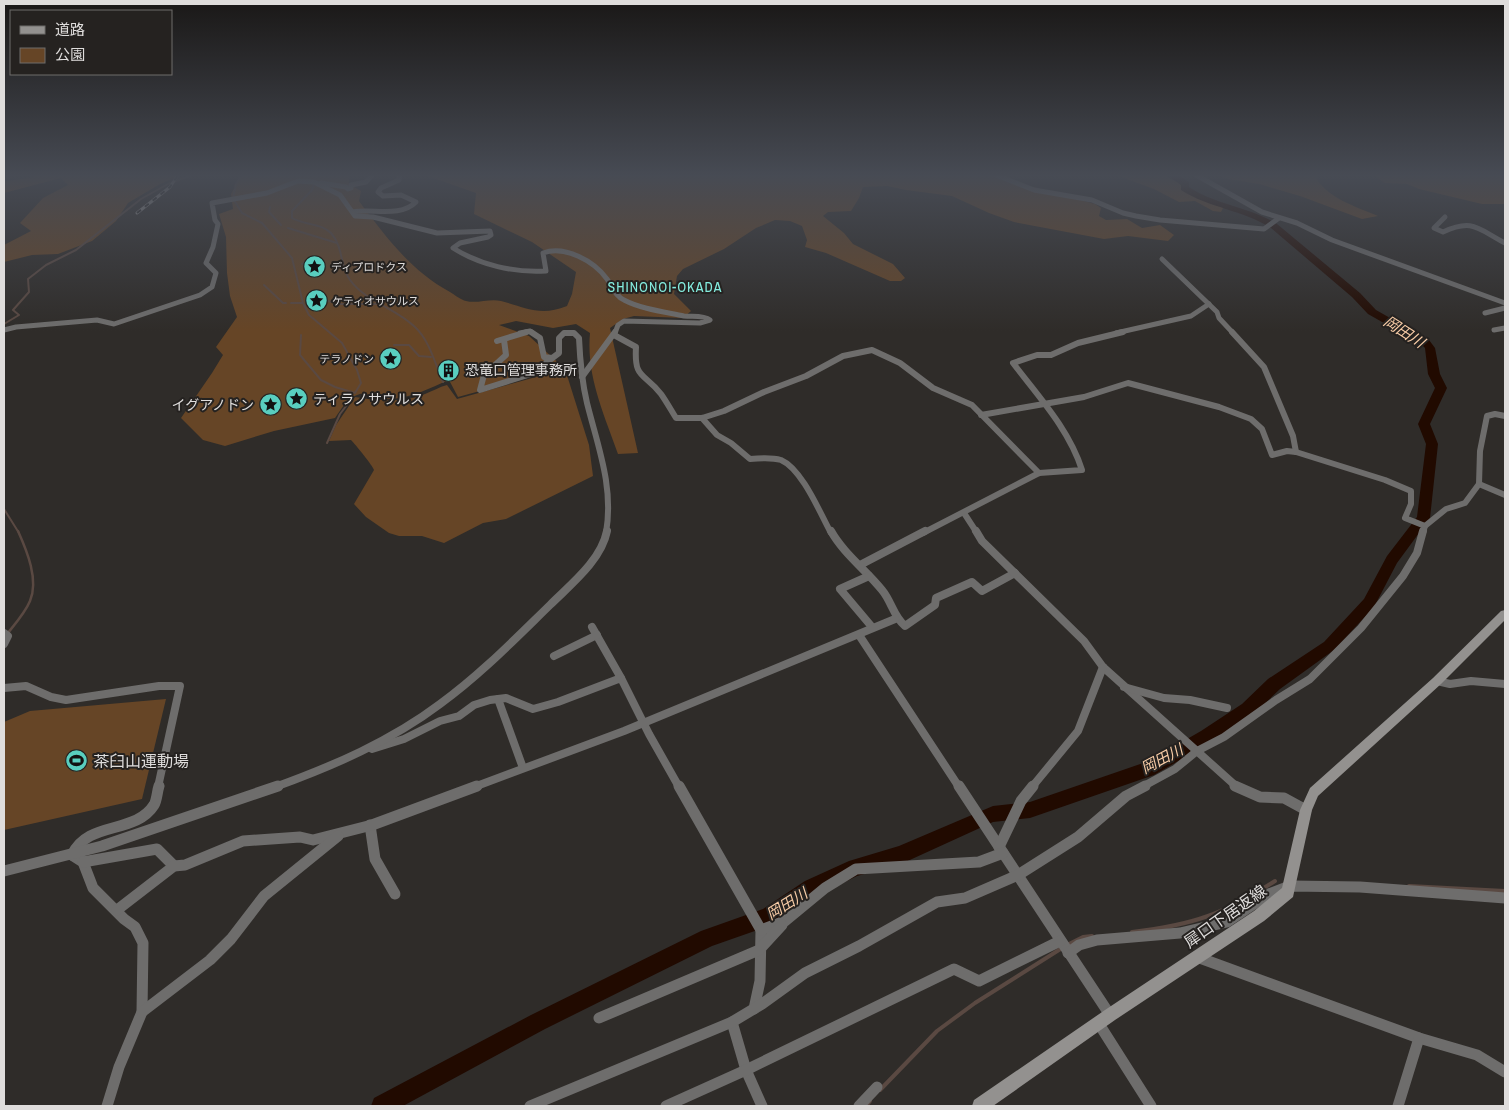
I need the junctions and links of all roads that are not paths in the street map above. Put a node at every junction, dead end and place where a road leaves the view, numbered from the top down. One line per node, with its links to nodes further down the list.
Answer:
1 (217, 227): 16 (street)
2 (412, 227): 18 (street)
3 (1234, 227): 4 (street)
4 (1267, 227)
5 (1305, 227): 11 (street)
6 (1435, 227): 7 (street)
7 (1457, 227)
8 (1475, 227): 9 (street)
9 (1505, 244)
10 (1162, 259): 12 (street)
11 (1505, 303)
12 (1209, 304): 21 (street); 25 (street)
13 (1505, 308): 14 (street)
14 (1485, 313)
15 (1505, 328): 17 (street)
16 (4, 330)
17 (1494, 330)
18 (614, 335): 20 (street); 24 (street)
19 (552, 358): 19 (street); 20 (street)
20 (582, 377): 51 (street)
21 (1044, 404): 22 (street); 25 (street); 26 (street)
22 (981, 415): 24 (street); 26 (street)
23 (1505, 416): 27 (street)
24 (702, 418): 31 (street)
25 (1296, 452): 30 (street)
26 (1039, 473): 29 (street)
27 (1479, 484): 28 (street); 30 (street)
28 (1505, 495)
29 (964, 513): 31 (street); 32 (street)
30 (1425, 526): 50 (street)
31 (860, 566): 33 (street)
32 (1016, 573): 35 (street); 41 (street)
33 (869, 576): 35 (street); 37 (street)
34 (1505, 614): 43 (main road)
35 (895, 619): 37 (street)
36 (592, 627): 38 (street)
37 (872, 627): 39 (street)
38 (597, 635): 40 (street); 42 (street)
39 (859, 636): 49 (street); 56 (street)
40 (554, 656)
41 (1103, 668): 45 (street); 56 (street)
42 (621, 678): 47 (street); 49 (street)
43 (1437, 681): 44 (street); 53 (main road)
44 (1505, 684)
45 (1122, 687): 48 (street); 50 (street)
46 (4, 688): 57 (street)
47 (498, 699): 51 (street); 52 (street)
48 (1227, 708)
49 (644, 722): 52 (street); 67 (street)
50 (1197, 751): 53 (street); 61 (street)
51 (355, 754): 57 (street)
52 (523, 768): 54 (street)
53 (1306, 810): 62 (main road)
54 (370, 825): 55 (street); 63 (street)
55 (342, 833): 59 (street); 73 (street)
56 (1001, 850): 61 (street); 66 (street)
57 (72, 855): 58 (street); 60 (street)
58 (83, 862): 59 (street); 65 (street)
59 (174, 866): 65 (street)
60 (4, 871)
61 (1018, 875): 68 (street); 72 (street)
62 (1290, 886): 64 (street); 70 (street); 71 (main road, 犀口下居返線)
63 (395, 894)
64 (1505, 898)
65 (116, 910): 73 (street)
66 (784, 923): 67 (street); 69 (street)
67 (761, 930): 69 (street)
68 (1060, 941): 70 (street); 79 (street)
69 (759, 950): 72 (street); 75 (street)
70 (1068, 953): 74 (street)
71 (1197, 957): 74 (main road, 犀口下居返線); 78 (street)
72 (754, 1010): 76 (street)
73 (142, 1012): 82 (street)
74 (1110, 1015): 77 (main road, 犀口下居返線)
75 (599, 1018)
76 (732, 1022): 79 (street); 83 (street)
77 (1099, 1024): 87 (main road, 犀口下居返線); 88 (street)
78 (1419, 1038): 80 (street); 89 (street)
79 (746, 1070): 84 (street); 85 (street)
80 (1505, 1072)
81 (877, 1088): 86 (street)
82 (107, 1106)
83 (530, 1106)
84 (666, 1106)
85 (762, 1106)
86 (859, 1106)
87 (980, 1106)
88 (1151, 1106)
89 (1398, 1106)

